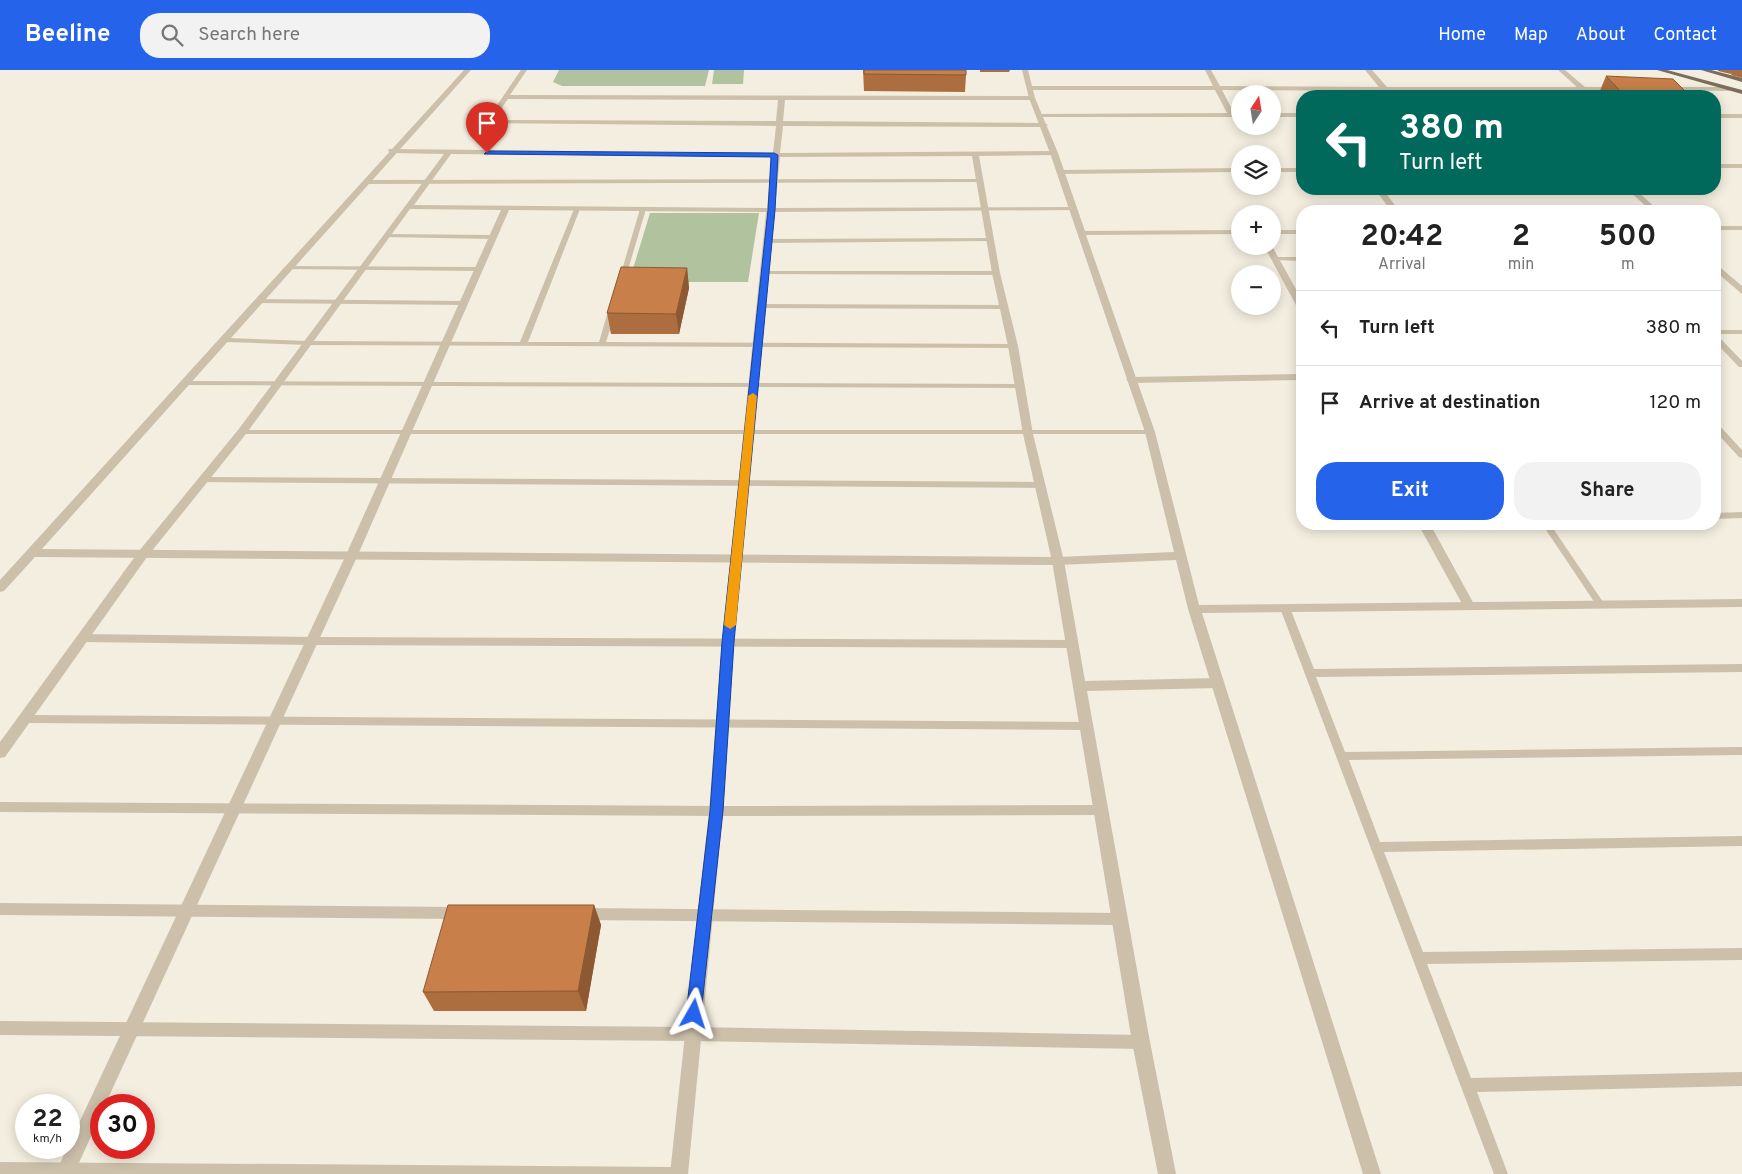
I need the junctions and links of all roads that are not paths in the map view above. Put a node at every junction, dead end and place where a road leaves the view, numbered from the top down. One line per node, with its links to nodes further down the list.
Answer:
1 (468, 70): 30 (street)
2 (524, 70): 21 (street)
3 (1025, 70): 19 (street)
4 (1208, 70): 12 (street)
5 (1368, 70): 13 (street)
6 (1562, 70): 14 (street)
7 (1660, 70): 17 (main road)
8 (1677, 70): 11 (main road)
9 (1704, 70): 10 (main road)
10 (1742, 80)
11 (1742, 88)
12 (1220, 89): 13 (street); 19 (street); 22 (street)
13 (1385, 89): 14 (street)
14 (1584, 89): 15 (street)
15 (1622, 89)
16 (1661, 89): 17 (street)
17 (1729, 89): 18 (main road)
18 (1742, 92)
19 (1031, 93): 20 (street); 28 (street)
20 (782, 96): 21 (street); 29 (street)
21 (506, 97): 29 (street)
22 (1231, 107)
23 (1231, 115): 28 (street)
24 (1281, 115): 25 (street)
25 (1296, 115)
26 (1721, 116): 27 (street)
27 (1742, 116)
28 (1042, 120): 29 (street); 32 (street)
29 (778, 125): 34 (street)
30 (392, 152): 31 (street); 43 (street)
31 (448, 153): 34 (street); 44 (street)
32 (1054, 153): 33 (street); 40 (street)
33 (975, 154): 34 (street); 42 (street)
34 (774, 155): 41 (street)
35 (1721, 166): 36 (street)
36 (1742, 166)
37 (1231, 170): 40 (street)
38 (1281, 170): 39 (street)
39 (1296, 170)
40 (1060, 172): 49 (street)
41 (773, 180): 42 (lane); 44 (lane); 53 (street)
42 (980, 180): 52 (street)
43 (366, 182): 44 (lane); 67 (street)
44 (428, 182): 47 (street)
45 (1638, 195): 46 (street)
46 (1648, 205)
47 (408, 207): 48 (street); 60 (street)
48 (506, 207): 50 (street); 61 (street)
49 (1073, 208): 52 (lane); 59 (street)
50 (576, 209): 51 (street); 87 (lane)
51 (643, 209): 53 (street); 73 (lane)
52 (985, 209): 53 (lane); 62 (street)
53 (772, 210): 63 (street)
54 (1721, 228): 55 (street)
55 (1742, 228)
56 (1231, 232): 59 (street)
57 (1281, 232): 58 (street)
58 (1296, 232)
59 (1081, 233): 94 (street)
60 (387, 236): 61 (lane); 68 (street)
61 (492, 237): 69 (street)
62 (991, 239): 63 (lane); 72 (street)
63 (769, 241): 71 (street)
64 (1273, 255): 66 (street)
65 (1296, 258): 66 (lane)
66 (1275, 259): 75 (street)
67 (287, 268): 68 (lane); 77 (street)
68 (363, 269): 69 (lane); 78 (street)
69 (478, 269): 79 (street)
70 (1721, 272): 74 (street)
71 (764, 273): 72 (lane); 80 (street)
72 (996, 273): 81 (street)
73 (618, 290)
74 (1742, 291)
75 (1296, 296)
76 (616, 299): 88 (lane)
77 (259, 301): 78 (lane); 84 (street)
78 (339, 302): 79 (lane); 85 (street)
79 (464, 304): 86 (street)
80 (761, 306): 81 (lane); 90 (street)
81 (1004, 307): 91 (street)
82 (1721, 332): 83 (lane)
83 (1742, 332)
84 (226, 340): 85 (lane); 95 (street)
85 (307, 343): 86 (lane); 96 (street)
86 (446, 344): 87 (lane); 97 (street)
87 (523, 344): 88 (lane)
88 (602, 344): 90 (lane)
89 (1721, 344): 92 (lane)
90 (758, 345): 91 (lane); 98 (street)
91 (1013, 346): 99 (street)
92 (1742, 365)
93 (1296, 377): 94 (street)
94 (1131, 380): 103 (street)
95 (185, 383): 96 (lane); 115 (street)
96 (278, 384): 97 (lane); 100 (street)
97 (428, 384): 98 (lane); 101 (street)
98 (754, 385): 99 (lane); 102 (street)
99 (1018, 386): 105 (street)
100 (242, 432): 101 (lane); 107 (street)
101 (407, 432): 102 (lane); 108 (street)
102 (750, 432): 105 (lane); 109 (street)
103 (1150, 432): 105 (lane); 117 (street)
104 (1721, 432): 106 (lane)
105 (1028, 434): 110 (street)
106 (1742, 455)
107 (204, 480): 108 (lane); 116 (street)
108 (386, 481): 109 (lane); 118 (street)
109 (745, 482): 110 (lane); 119 (street)
110 (1041, 485): 120 (street)
111 (1721, 516): 112 (lane)
112 (1742, 516)
113 (1427, 530): 124 (street)
114 (1550, 530): 123 (lane)
115 (31, 553): 116 (street); 121 (street)
116 (143, 554): 118 (street); 127 (street)
117 (1180, 556): 120 (street); 126 (street)
118 (351, 557): 119 (street); 128 (street)
119 (738, 558): 120 (street); 129 (street)
120 (1058, 561): 130 (street)
121 (0, 588)
122 (1742, 603): 123 (street)
123 (1600, 604): 124 (street)
124 (1469, 606): 125 (street)
125 (1285, 608): 126 (street); 132 (lane)
126 (1194, 609): 133 (street)
127 (82, 638): 128 (lane); 135 (street)
128 (312, 642): 129 (lane); 136 (street)
129 (728, 642): 130 (lane); 137 (street)
130 (1072, 644): 134 (street)
131 (1742, 668): 132 (lane)
132 (1310, 674): 141 (lane)
133 (1217, 683): 134 (street); 166 (street)
134 (1080, 686): 138 (street)
135 (25, 719): 136 (lane); 140 (street)
136 (275, 721): 137 (lane); 143 (street)
137 (721, 724): 138 (lane); 145 (street)
138 (1086, 726): 144 (street)
139 (1742, 751): 141 (lane)
140 (0, 753)
141 (1342, 756): 147 (lane)
142 (0, 807): 143 (lane)
143 (234, 809): 145 (lane); 149 (street)
144 (1101, 810): 145 (lane); 153 (street)
145 (716, 811): 152 (street)
146 (1742, 841): 147 (lane)
147 (1376, 847): 155 (lane)
148 (0, 909): 149 (lane)
149 (187, 910): 150 (lane); 157 (street)
150 (475, 913)
151 (574, 914): 152 (lane)
152 (704, 915): 153 (lane); 158 (street)
153 (1119, 919): 159 (street)
154 (1742, 954): 155 (lane)
155 (1419, 958): 161 (lane)
156 (0, 1028): 157 (lane)
157 (132, 1029): 158 (lane); 163 (street)
158 (692, 1034): 159 (lane); 164 (street)
159 (1141, 1042): 165 (street)
160 (1742, 1079): 161 (lane)
161 (1467, 1085): 167 (lane)
162 (0, 1169): 163 (lane)
163 (65, 1172): 164 (lane)
164 (678, 1174)
165 (1167, 1174)
166 (1372, 1174)
167 (1501, 1174)

